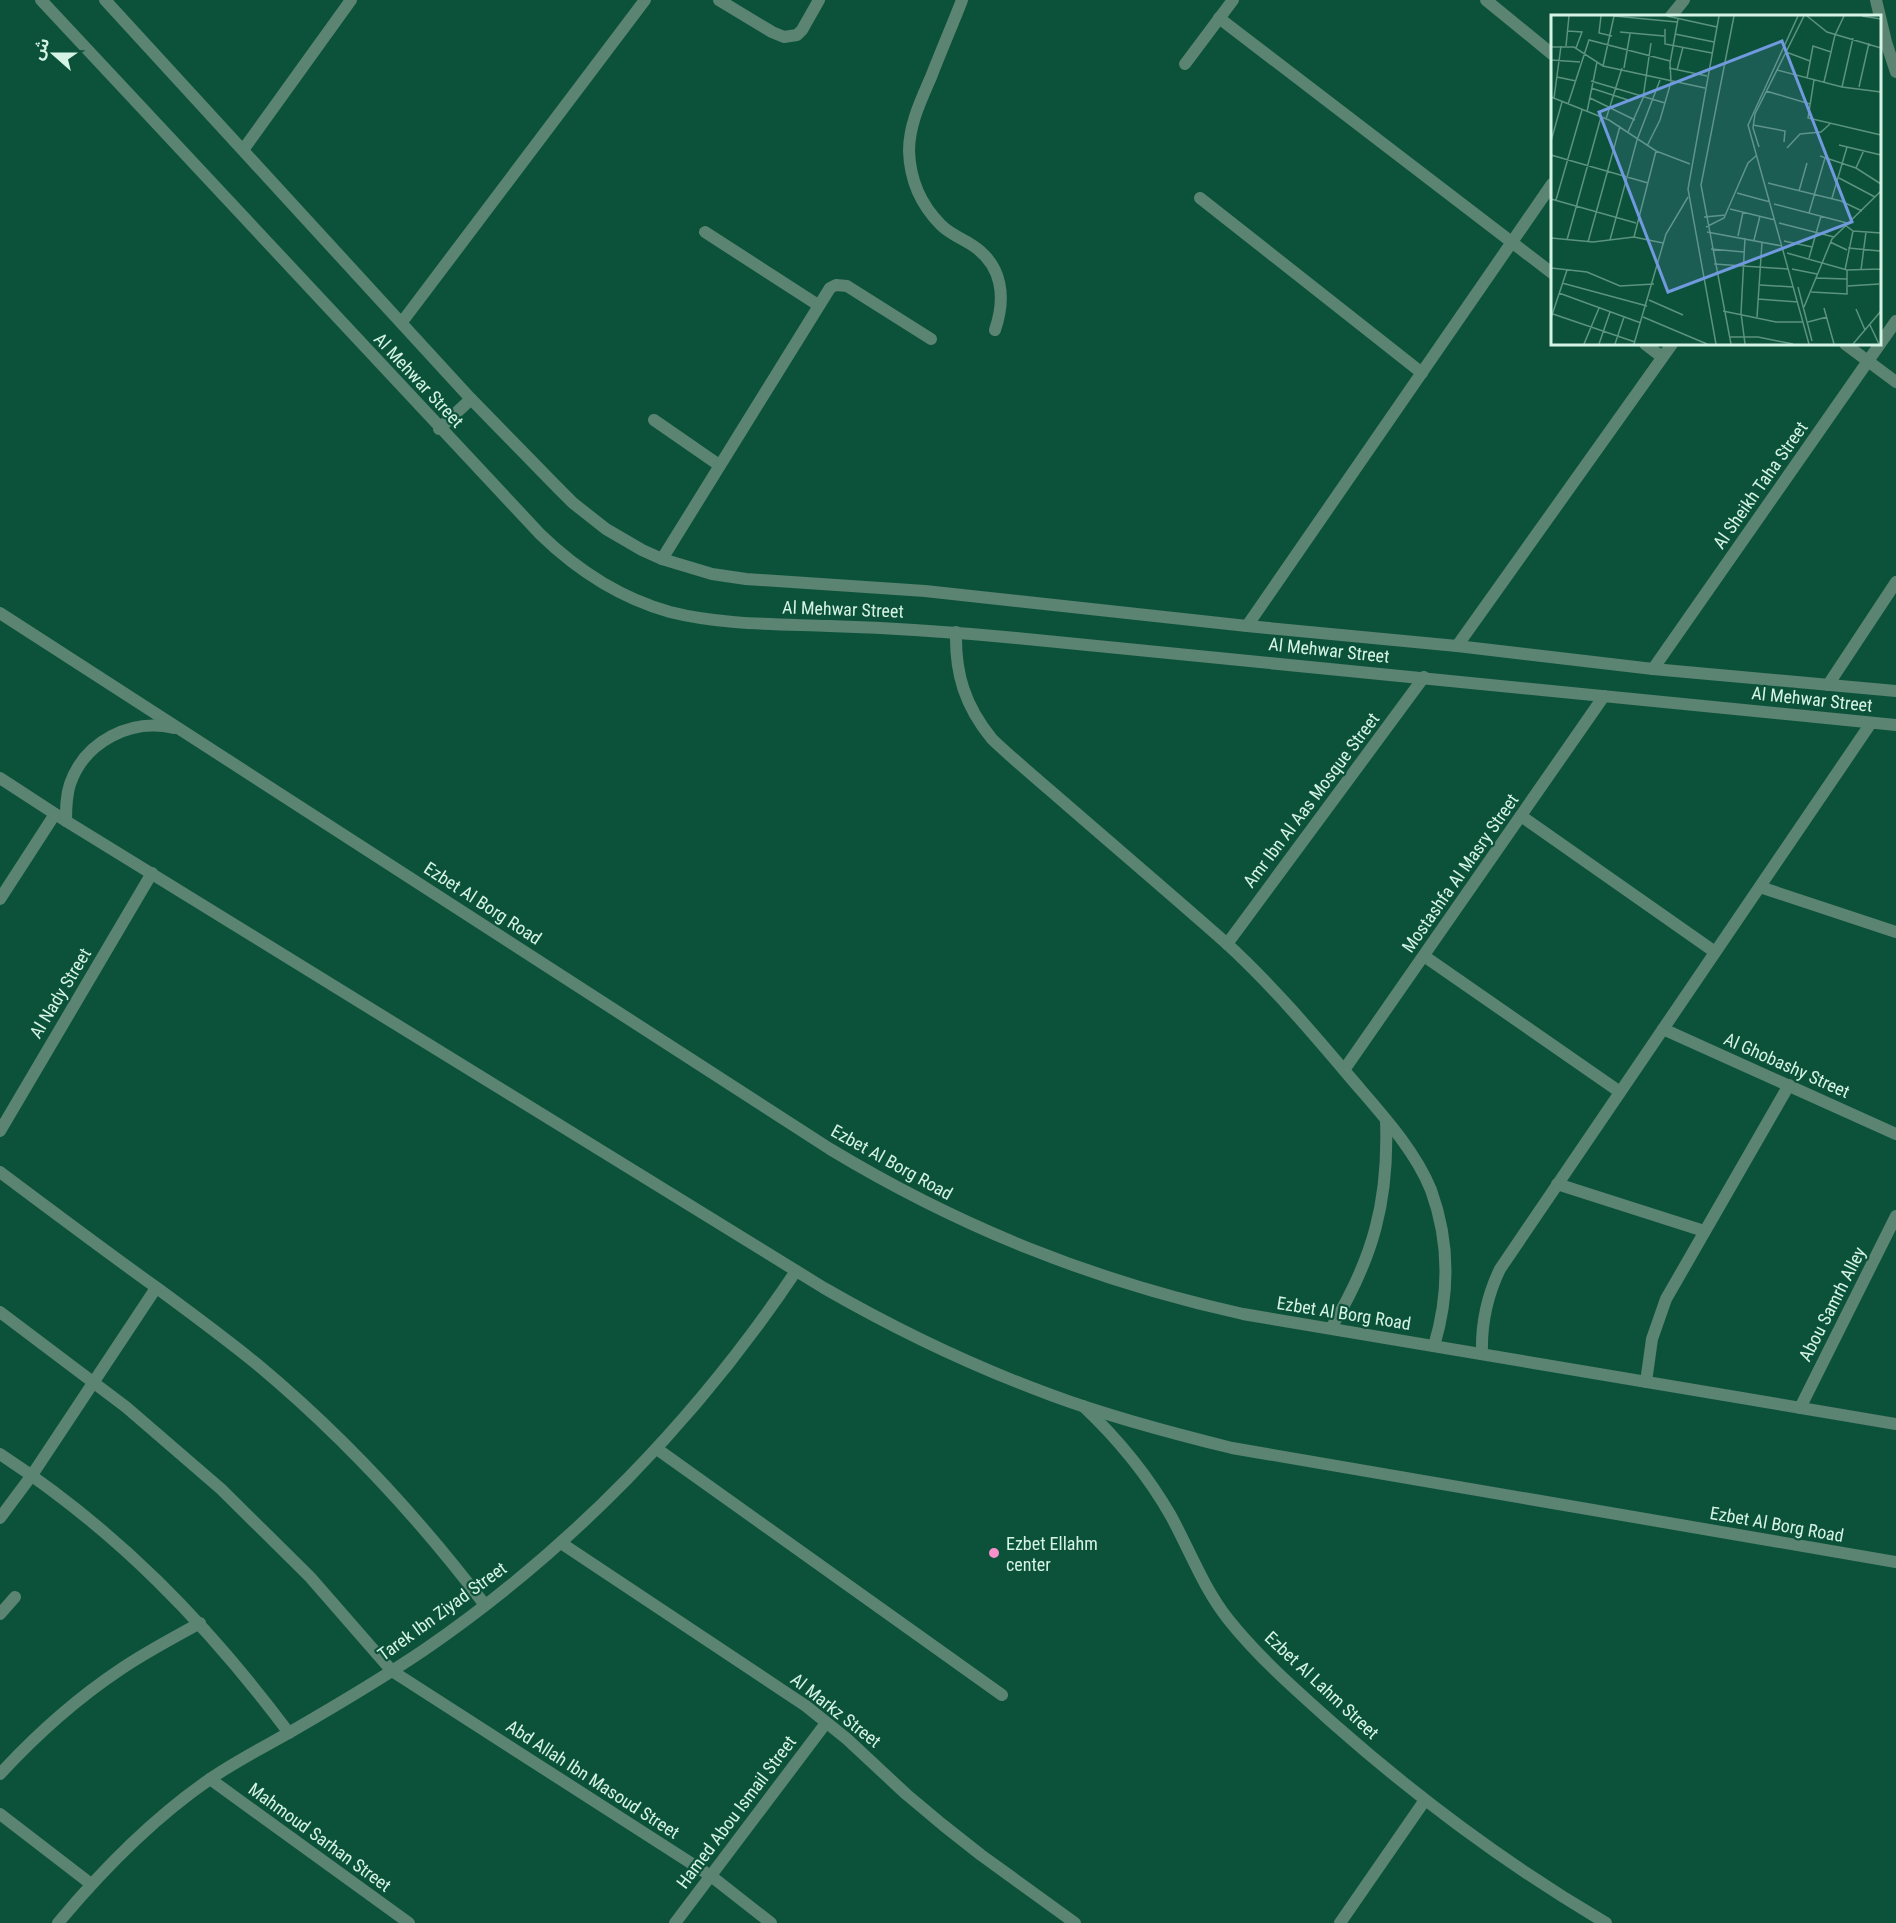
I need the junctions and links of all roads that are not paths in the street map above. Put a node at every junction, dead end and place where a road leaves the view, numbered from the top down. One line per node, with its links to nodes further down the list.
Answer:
1 (41, 0): 41 (street, Al Mehwar Street)
2 (351, 0): 19 (street)
3 (645, 0): 27 (street)
4 (719, 0): 5 (street)
5 (819, 0)
6 (962, 0): 28 (street)
7 (1233, 0): 14 (street)
8 (1486, 0): 16 (street)
9 (1684, 0): 12 (street)
10 (1876, 0): 13 (street)
11 (112, 3): 19 (street, Al Mehwar Street)
12 (1672, 15)
13 (1878, 15)
14 (1219, 18): 17 (street); 23 (street)
15 (1883, 47): 18 (street)
16 (1551, 53)
17 (1185, 64)
18 (1896, 72)
19 (243, 150): 27 (street, Al Mehwar Street)
20 (1551, 185): 23 (street)
21 (1200, 198): 37 (street)
22 (705, 232): 25 (street)
23 (1512, 242): 24 (street); 37 (street)
24 (1551, 272)
25 (818, 305): 29 (street); 42 (street)
26 (1896, 321): 30 (street, Al Sheikh Taha Street)
27 (402, 322): 39 (street, Al Mehwar Street)
28 (995, 330)
29 (931, 339)
30 (1881, 342)
31 (1646, 345): 35 (street)
32 (1671, 345): 35 (street)
33 (1846, 345): 36 (street)
34 (1879, 345): 36 (street, Al Sheikh Taha Street)
35 (1662, 357): 48 (street)
36 (1868, 361): 38 (street); 49 (street, Al Sheikh Taha Street)
37 (1422, 373): 46 (street)
38 (1896, 382)
39 (471, 399): 41 (street); 43 (street, Al Mehwar Street)
40 (654, 420): 42 (street)
41 (439, 429): 47 (street, Al Mehwar Street)
42 (719, 465): 43 (street)
43 (662, 559): 46 (street, Al Mehwar Street)
44 (1896, 582): 51 (street)
45 (0, 613): 56 (street, Ezbet Al Borg Road)
46 (1247, 626): 48 (street, Al Mehwar Street)
47 (956, 632): 50 (street, Al Mehwar Street); 65 (street)
48 (1457, 646): 49 (street, Al Mehwar Street)
49 (1653, 669): 51 (street, Al Mehwar Street)
50 (1425, 677): 53 (street, Al Mehwar Street); 65 (street, Amr Ibn Al Aas Mosque Street)
51 (1828, 685): 52 (street, Al Mehwar Street)
52 (1896, 691)
53 (1604, 696): 54 (street, Al Mehwar Street); 59 (street, Mostashfa Al Masry Street)
54 (1871, 723): 55 (street, Al Mehwar Street); 62 (street)
55 (1896, 725)
56 (184, 731): 60 (street); 82 (street, Ezbet Al Borg Road)
57 (0, 778): 58 (street, Ezbet Al Borg Road)
58 (55, 814): 60 (street, Ezbet Al Borg Road); 63 (street)
59 (1521, 816): 66 (street); 67 (street, Mostashfa Al Masry Street)
60 (66, 821): 61 (street, Ezbet Al Borg Road)
61 (152, 873): 73 (street, Al Nady Street); 79 (street, Ezbet Al Borg Road)
62 (1760, 887): 64 (street); 66 (street)
63 (0, 899)
64 (1896, 932)
65 (1227, 944): 69 (street)
66 (1715, 952): 68 (street)
67 (1424, 956): 69 (street, Mostashfa Al Masry Street); 71 (street)
68 (1663, 1029): 70 (street, Al Ghobashy Street); 71 (street)
69 (1344, 1070): 72 (street)
70 (1789, 1085): 74 (street, Al Ghobashy Street); 78 (street)
71 (1620, 1092): 76 (street)
72 (1386, 1121): 82 (street); 83 (street)
73 (0, 1131)
74 (1896, 1134)
75 (0, 1172): 80 (street)
76 (1557, 1184): 78 (street); 84 (street)
77 (1896, 1216): 88 (street, Abou Samrh Alley)
78 (1704, 1231): 86 (street)
79 (796, 1271): 87 (street, Ezbet Al Borg Road); 90 (street, Tarek Ibn Ziyad Street)
80 (156, 1288): 85 (street); 97 (street)
81 (0, 1312): 85 (street, Abd Allah Ibn Masoud Street)
82 (1331, 1328): 83 (street, Ezbet Al Borg Road)
83 (1434, 1346): 84 (street, Ezbet Al Borg Road)
84 (1482, 1353): 86 (street, Ezbet Al Borg Road)
85 (94, 1382): 92 (street); 100 (street, Abd Allah Ibn Masoud Street)
86 (1646, 1382): 88 (street, Ezbet Al Borg Road)
87 (1083, 1406): 95 (street, Ezbet Al Borg Road); 106 (street, Ezbet Al Lahm Street)
88 (1800, 1408): 89 (street, Ezbet Al Borg Road)
89 (1896, 1424)
90 (657, 1449): 94 (street, Tarek Ibn Ziyad Street); 101 (street)
91 (0, 1454): 92 (street)
92 (32, 1475): 93 (street); 99 (street)
93 (0, 1518)
94 (561, 1543): 97 (street, Tarek Ibn Ziyad Street); 102 (street, Al Markz Street)
95 (1896, 1563)
96 (15, 1598): 98 (street)
97 (484, 1605): 100 (street, Tarek Ibn Ziyad Street)
98 (0, 1614)
99 (200, 1623): 103 (street); 104 (street)
100 (392, 1671): 103 (street, Tarek Ibn Ziyad Street); 108 (street, Abd Allah Ibn Masoud Street)
101 (1002, 1695)
102 (826, 1723): 108 (street, Hamed Abou Ismail Street); 114 (street, Al Markz Street)
103 (289, 1733): 105 (street, Tarek Ibn Ziyad Street)
104 (0, 1774)
105 (210, 1779): 109 (street, Tarek Ibn Ziyad Street); 111 (street, Mahmoud Sarhan Street)
106 (1425, 1800): 115 (street); 116 (street, Ezbet Al Lahm Street)
107 (0, 1814): 109 (street)
108 (711, 1876): 112 (street, Hamed Abou Ismail Street); 113 (street, Abd Allah Ibn Masoud Street)
109 (91, 1884): 110 (street, Tarek Ibn Ziyad Street)
110 (60, 1922)
111 (408, 1923)
112 (675, 1923)
113 (771, 1923)
114 (1075, 1923)
115 (1340, 1923)
116 (1606, 1923)

